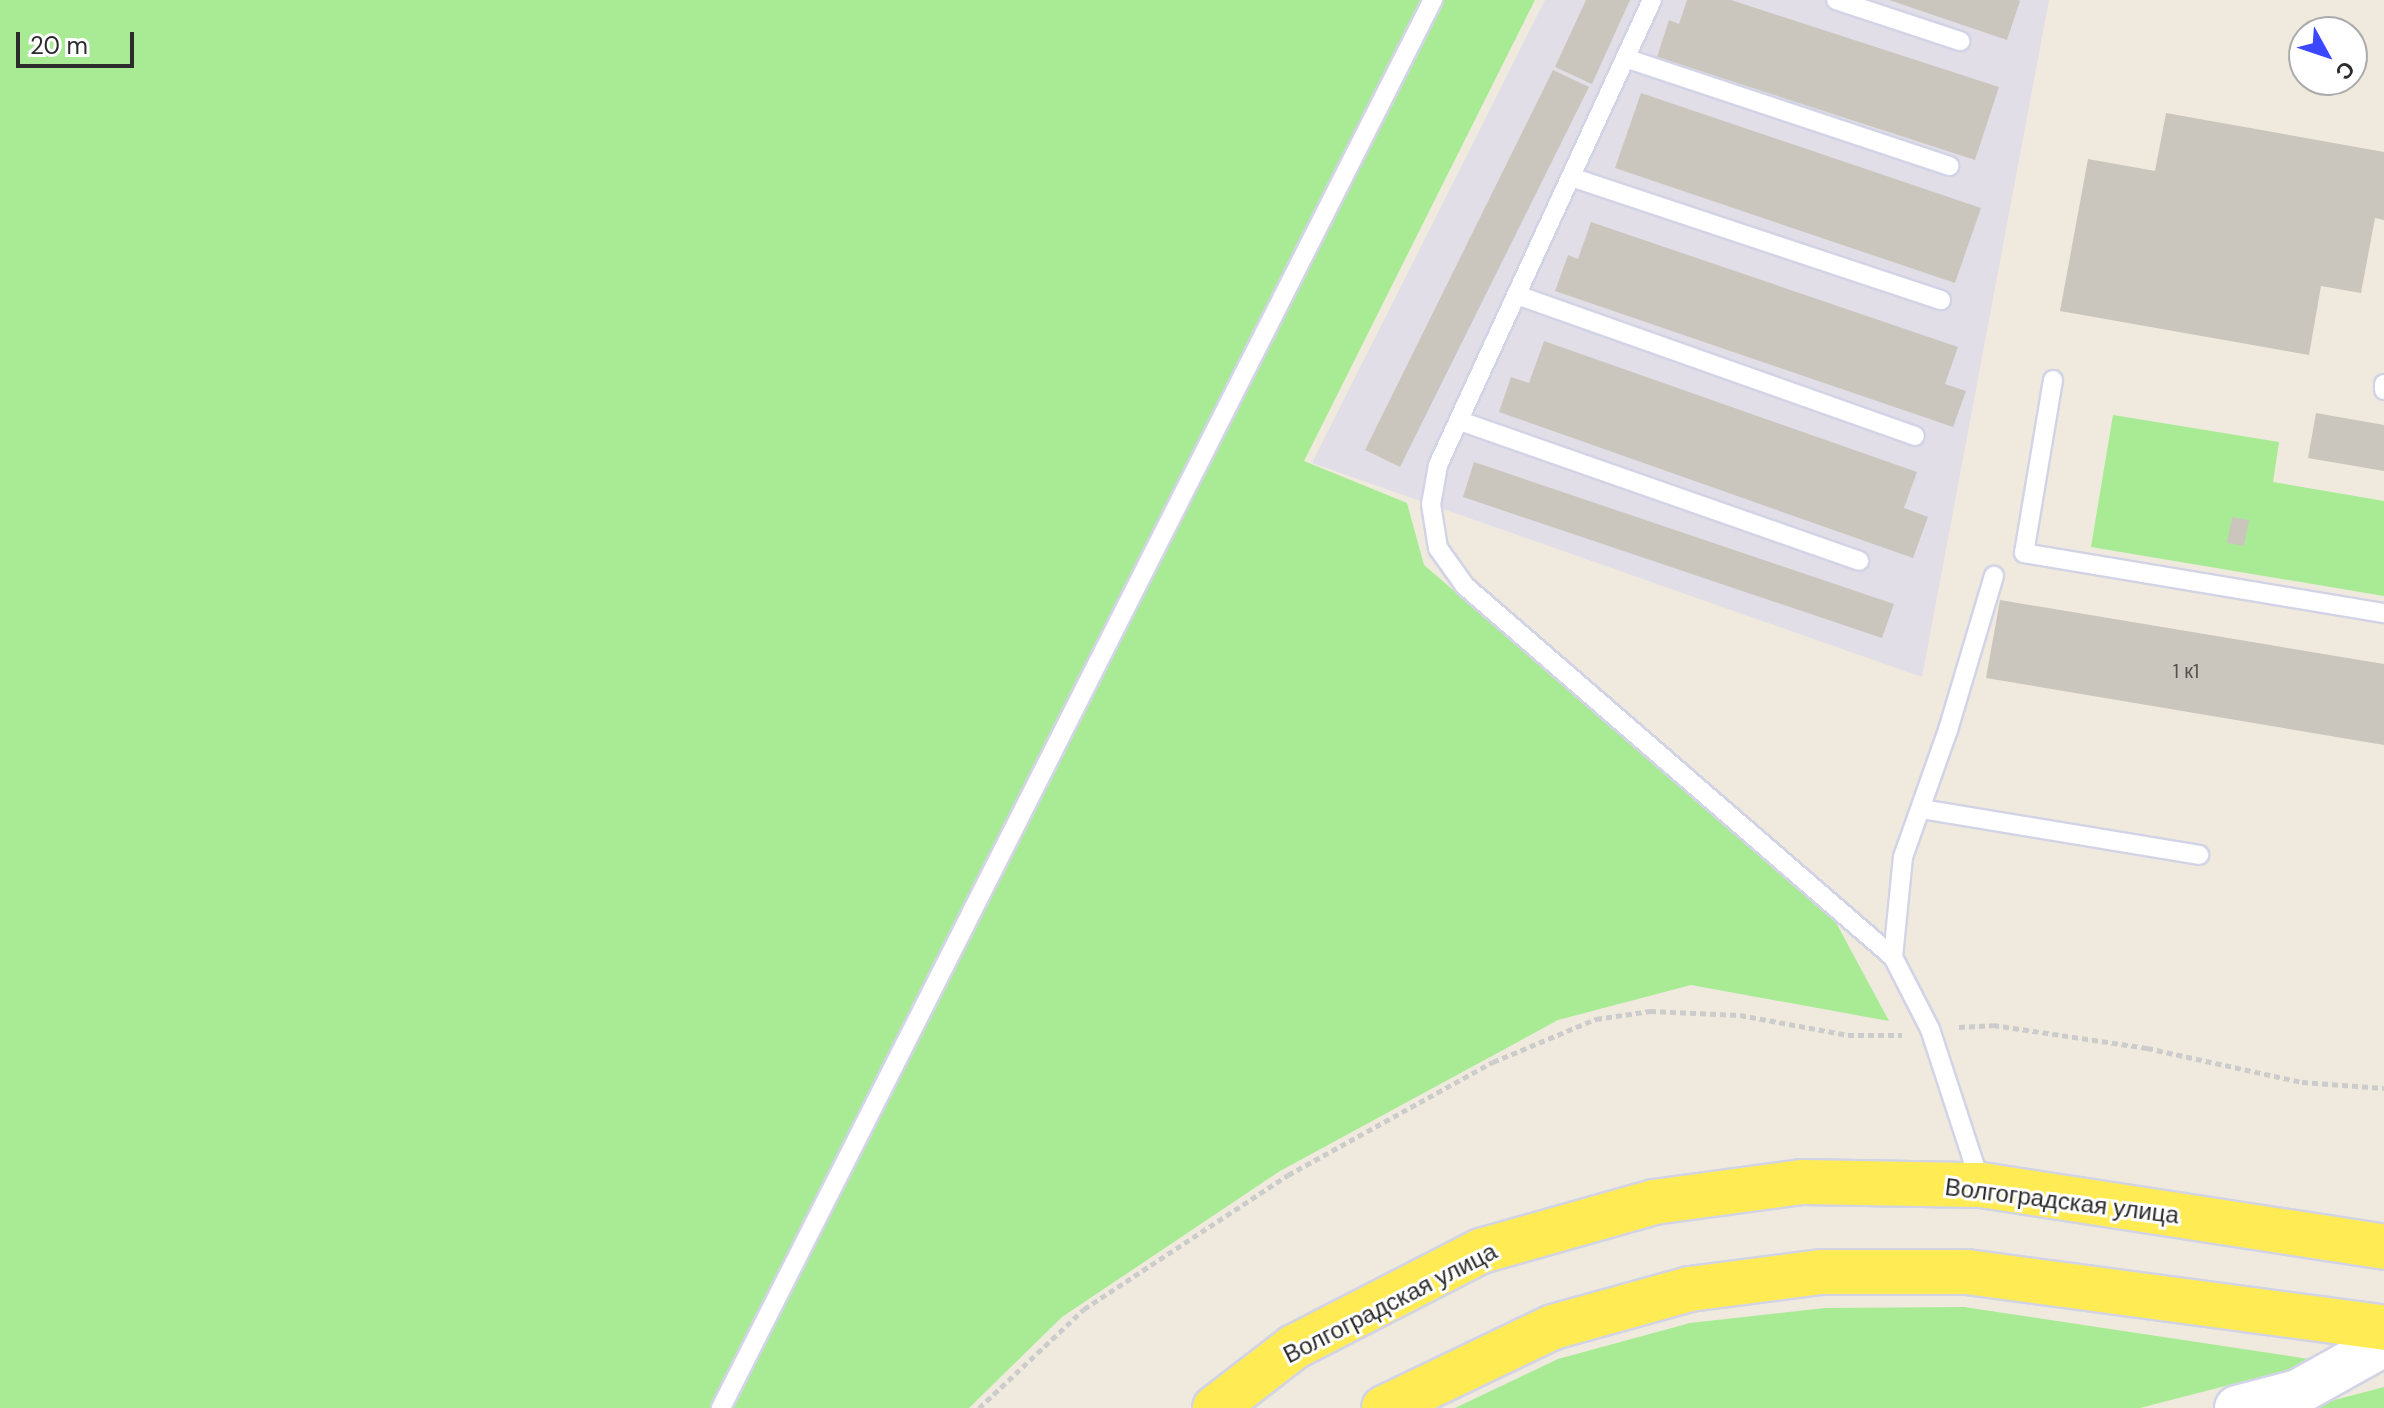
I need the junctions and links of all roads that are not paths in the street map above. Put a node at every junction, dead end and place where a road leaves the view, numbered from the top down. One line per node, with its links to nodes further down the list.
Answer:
1 (1433, 0): 23 (lane)
2 (1652, 0): 5 (lane)
3 (1836, 0): 4 (lane)
4 (1960, 41)
5 (1625, 58): 6 (lane); 7 (lane)
6 (1950, 166)
7 (1571, 177): 8 (lane); 9 (lane)
8 (1517, 295): 11 (lane); 12 (lane)
9 (1941, 300)
10 (2053, 380): 15 (lane)
11 (1460, 421): 13 (lane); 18 (lane)
12 (1915, 436)
13 (1859, 561)
14 (1994, 576): 16 (lane)
15 (2384, 613)
16 (1922, 809): 17 (lane); 18 (lane)
17 (2199, 855)
18 (1893, 957): 19 (lane)
19 (1981, 1185): 20 (main road, Волгоградская улица); 24 (main road, Волгоградская улица)
20 (2384, 1247)
21 (2384, 1328): 25 (main road)
22 (2384, 1344): 26 (main road)
23 (721, 1408)
24 (1215, 1408)
25 (1384, 1408)
26 (2237, 1408)

